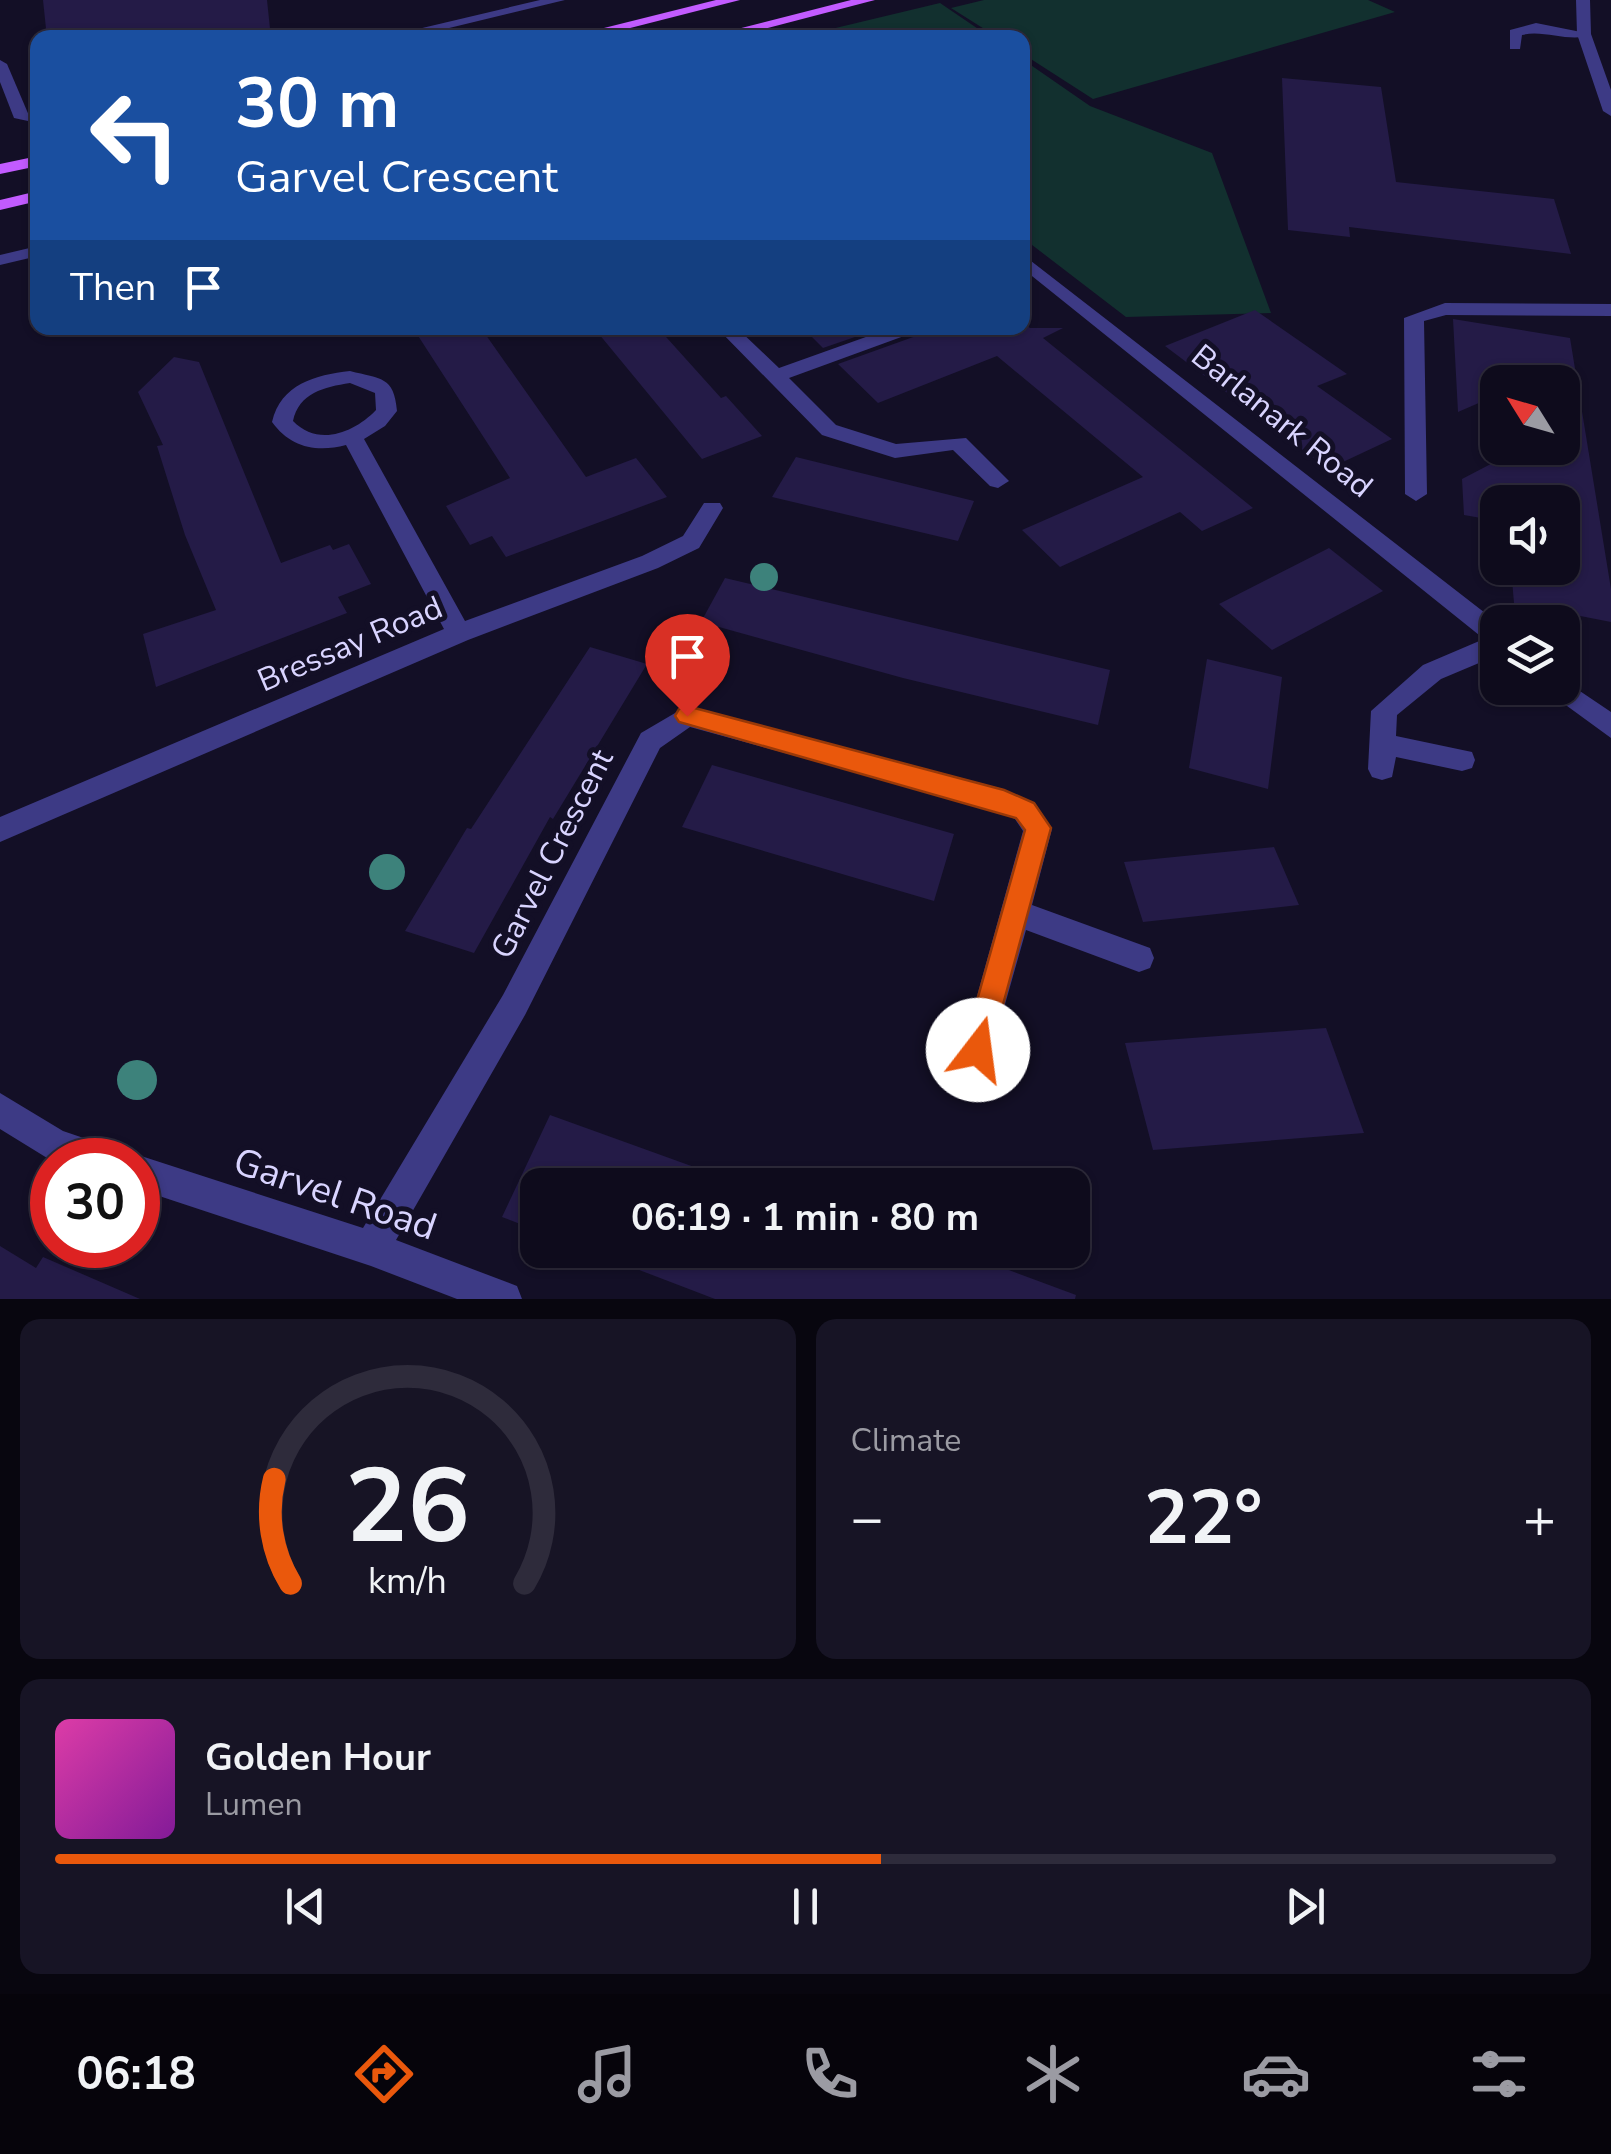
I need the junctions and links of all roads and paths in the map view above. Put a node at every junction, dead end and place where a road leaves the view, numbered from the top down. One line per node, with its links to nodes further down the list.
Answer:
1 (558, 0): 5 (street)
2 (732, 0): 6 (main road)
3 (868, 0): 7 (main road)
4 (1583, 0): 8 (street)
5 (423, 30)
6 (604, 30)
7 (742, 30)
8 (1584, 34): 9 (street); 11 (street)
9 (1514, 46)
10 (0, 64): 13 (street)
11 (1604, 72): 12 (street)
12 (1611, 112)
13 (30, 116): 14 (street)
14 (0, 122)
15 (30, 163): 16 (main road)
16 (0, 170)
17 (30, 198): 18 (main road)
18 (0, 205)
19 (30, 253): 20 (street)
20 (0, 260)
21 (1030, 265): 22 (street, Barlanark Road)
22 (1045, 277): 23 (street); 32 (street, Barlanark Road)
23 (1030, 283)
24 (1611, 310): 30 (street)
25 (734, 335): 27 (street)
26 (889, 335): 27 (street)
27 (774, 377): 29 (street)
28 (352, 437): 28 (street); 33 (street)
29 (998, 481)
30 (1416, 494)
31 (712, 508): 33 (street, Bressay Road)
32 (1480, 627)
33 (459, 633): 38 (street, Bressay Road)
34 (1480, 649): 37 (street)
35 (1580, 703): 36 (street)
36 (1611, 728)
37 (1462, 760)
38 (0, 830)
39 (1018, 914): 40 (street); 41 (street, Garvel Crescent); 45 (street, Garvel Crescent)
40 (1140, 958)
41 (978, 1050)
42 (0, 1110): 43 (street)
43 (44, 1138)
44 (160, 1179): 45 (street, Garvel Road)
45 (370, 1248): 46 (street, Garvel Road)
46 (504, 1299)

